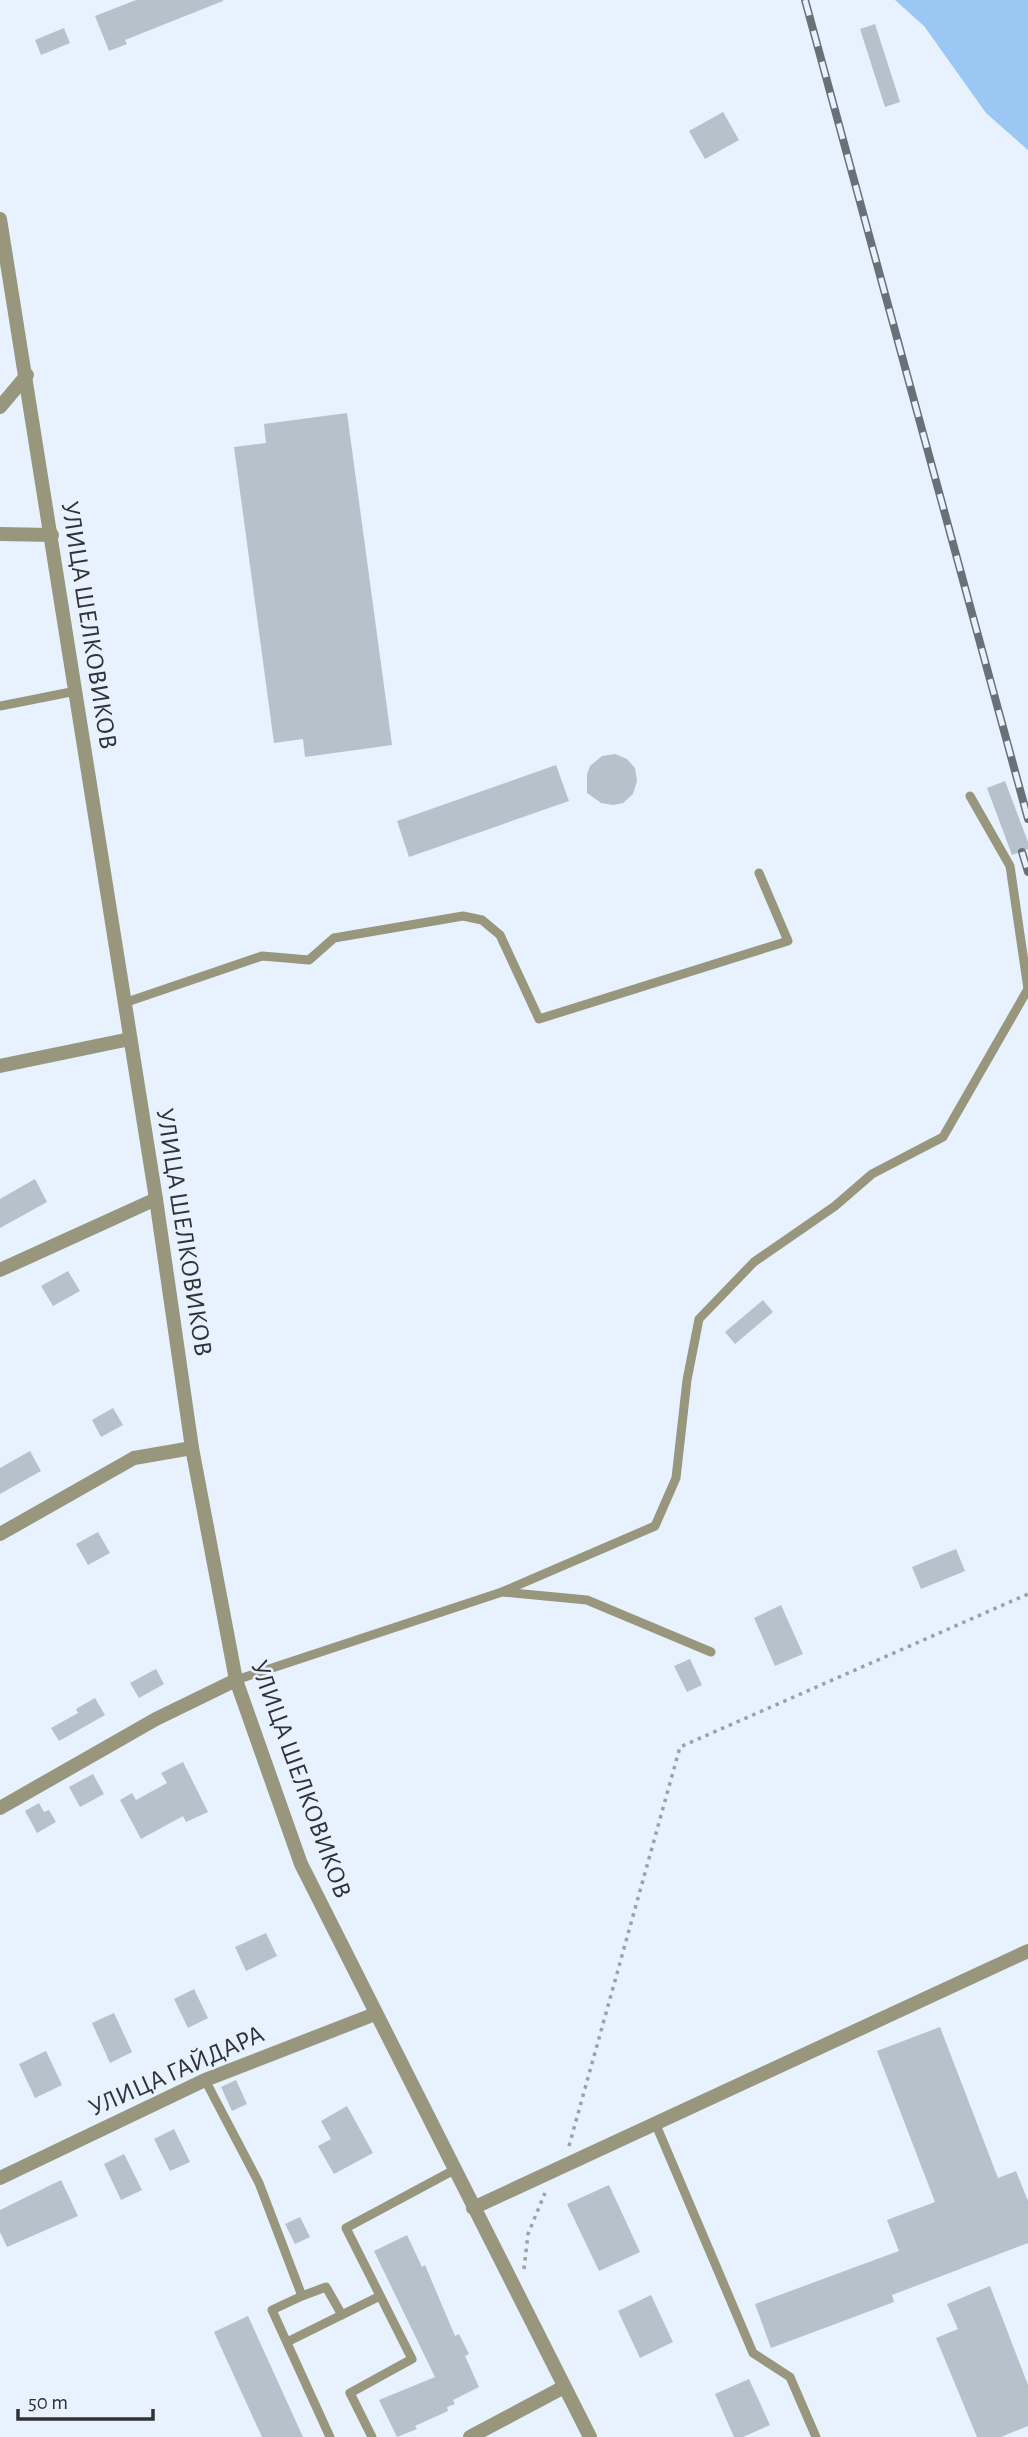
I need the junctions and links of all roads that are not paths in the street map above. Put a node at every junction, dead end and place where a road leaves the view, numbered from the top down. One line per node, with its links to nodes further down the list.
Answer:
1 (0, 219): 2 (street, УЛИЦА ШЕЛКОВИКОВ)
2 (27, 375): 3 (street); 5 (street, УЛИЦА ШЕЛКОВИКОВ)
3 (0, 407)
4 (0, 534): 5 (street)
5 (51, 535): 6 (street, УЛИЦА ШЕЛКОВИКОВ)
6 (76, 691): 7 (lane); 10 (street, УЛИЦА ШЕЛКОВИКОВ)
7 (0, 706)
8 (970, 796): 17 (lane)
9 (759, 873): 10 (lane)
10 (124, 1003): 11 (street, УЛИЦА ШЕЛКОВИКОВ)
11 (130, 1039): 12 (street); 13 (street, УЛИЦА ШЕЛКОВИКОВ)
12 (0, 1066)
13 (156, 1199): 14 (street); 15 (street, УЛИЦА ШЕЛКОВИКОВ)
14 (0, 1270)
15 (192, 1448): 16 (street); 19 (street, УЛИЦА ШЕЛКОВИКОВ)
16 (0, 1534)
17 (502, 1592): 18 (lane); 19 (lane)
18 (711, 1652)
19 (236, 1680): 20 (street); 22 (street, УЛИЦА ШЕЛКОВИКОВ)
20 (0, 1808)
21 (1028, 1951): 24 (street)
22 (374, 2014): 23 (street, УЛИЦА ГАЙДАРА); 25 (street, УЛИЦА ШЕЛКОВИКОВ)
23 (205, 2080): 26 (street, УЛИЦА ГАЙДАРА); 28 (lane)
24 (656, 2125): 27 (street); 37 (lane)
25 (454, 2170): 27 (street, УЛИЦА ШЕЛКОВИКОВ); 29 (lane)
26 (0, 2178)
27 (473, 2208): 32 (street, УЛИЦА ШЕЛКОВИКОВ)
28 (302, 2296): 30 (lane); 31 (lane)
29 (380, 2296): 30 (lane); 34 (lane)
30 (342, 2315): 31 (lane)
31 (287, 2342): 33 (lane)
32 (564, 2387): 35 (street); 36 (street, УЛИЦА ШЕЛКОВИКОВ)
33 (330, 2437)
34 (372, 2437)
35 (470, 2437)
36 (590, 2437)
37 (816, 2437)

